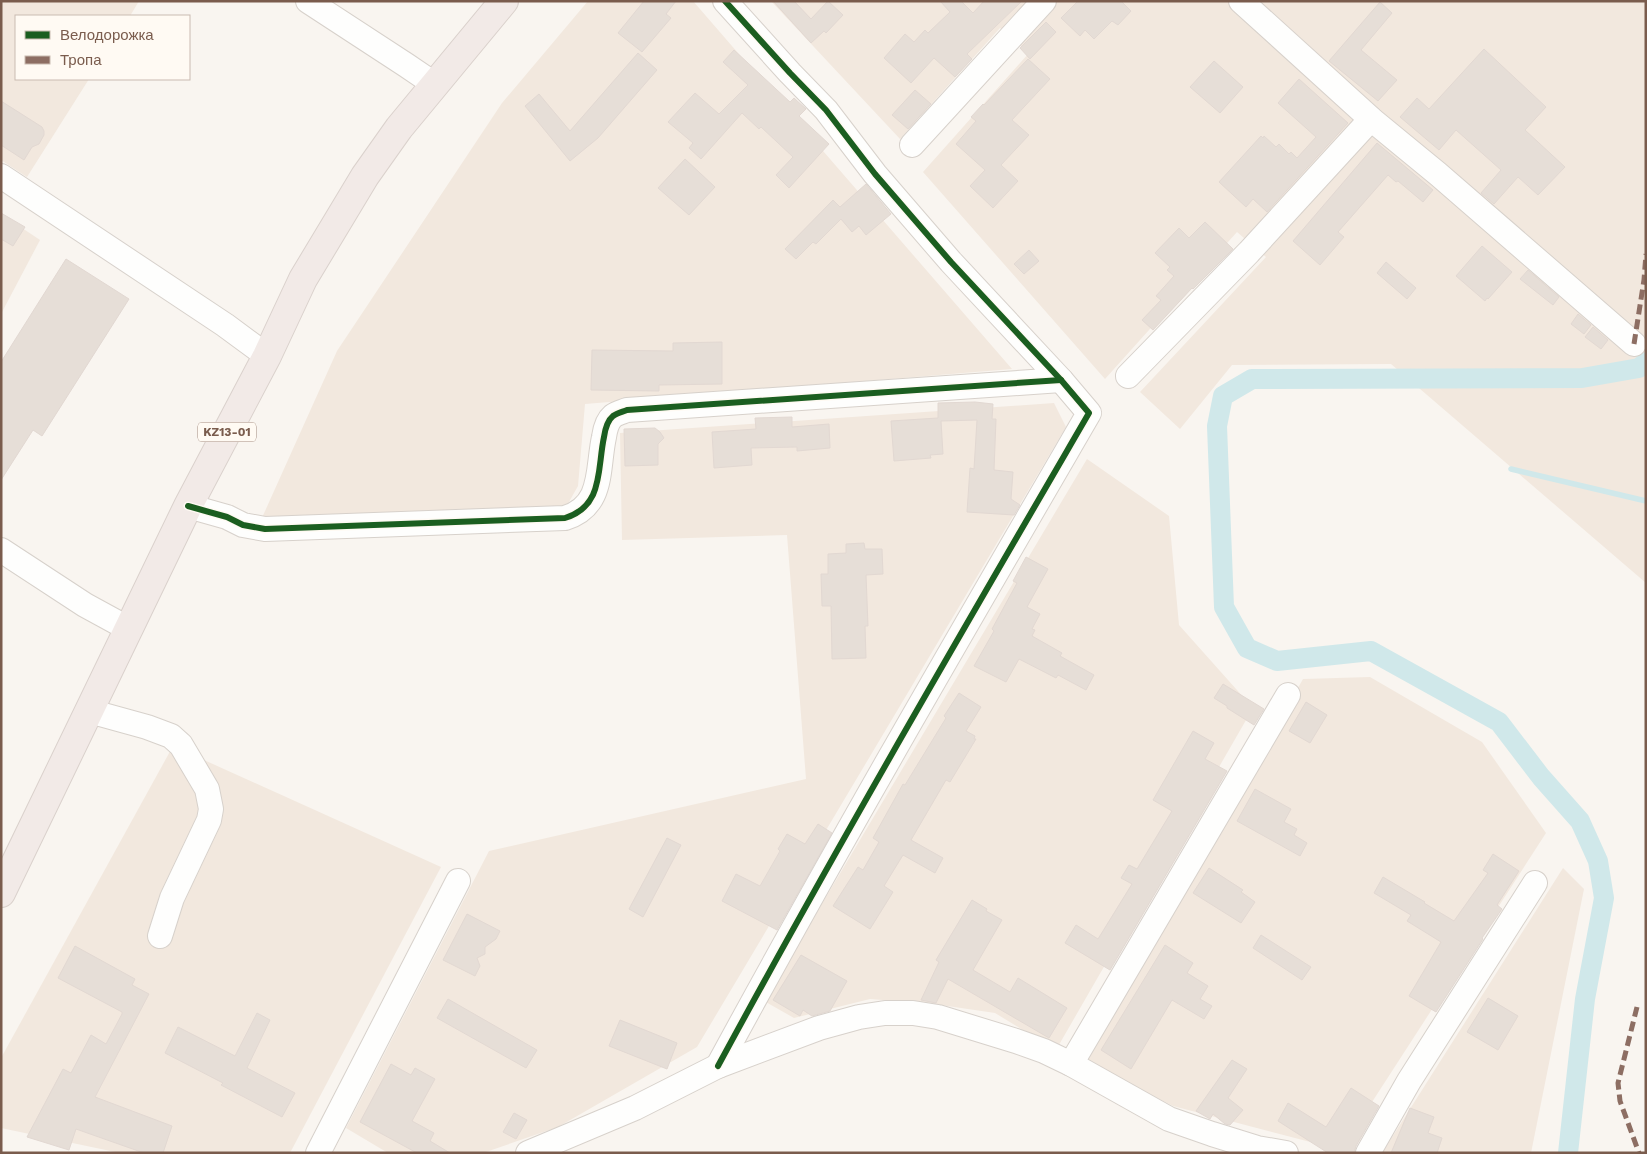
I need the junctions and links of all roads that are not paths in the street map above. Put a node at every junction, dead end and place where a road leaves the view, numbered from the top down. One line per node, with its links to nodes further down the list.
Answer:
1 (308, 1): 6 (street)
2 (504, 1): 6 (highway, KZ13-01)
3 (725, 1): 13 (street)
4 (1044, 1): 8 (street)
5 (1241, 1): 7 (street)
6 (434, 84): 11 (highway, KZ13-01)
7 (1371, 119): 10 (street); 12 (street)
8 (912, 145)
9 (1, 176): 11 (street)
10 (1634, 344)
11 (267, 356): 14 (highway, KZ13-01)
12 (1128, 376)
13 (1061, 380): 14 (street); 24 (street)
14 (188, 506): 16 (highway, KZ13-01)
15 (1, 550): 16 (street)
16 (129, 629): 18 (highway, KZ13-01)
17 (1288, 695): 23 (street)
18 (89, 711): 21 (highway, KZ13-01); 22 (street)
19 (458, 880): 25 (street)
20 (1534, 883): 28 (street)
21 (1, 893)
22 (160, 936)
23 (1071, 1064): 24 (street); 27 (street)
24 (718, 1066): 26 (street)
25 (318, 1153)
26 (528, 1153)
27 (1286, 1153)
28 (1368, 1153)

